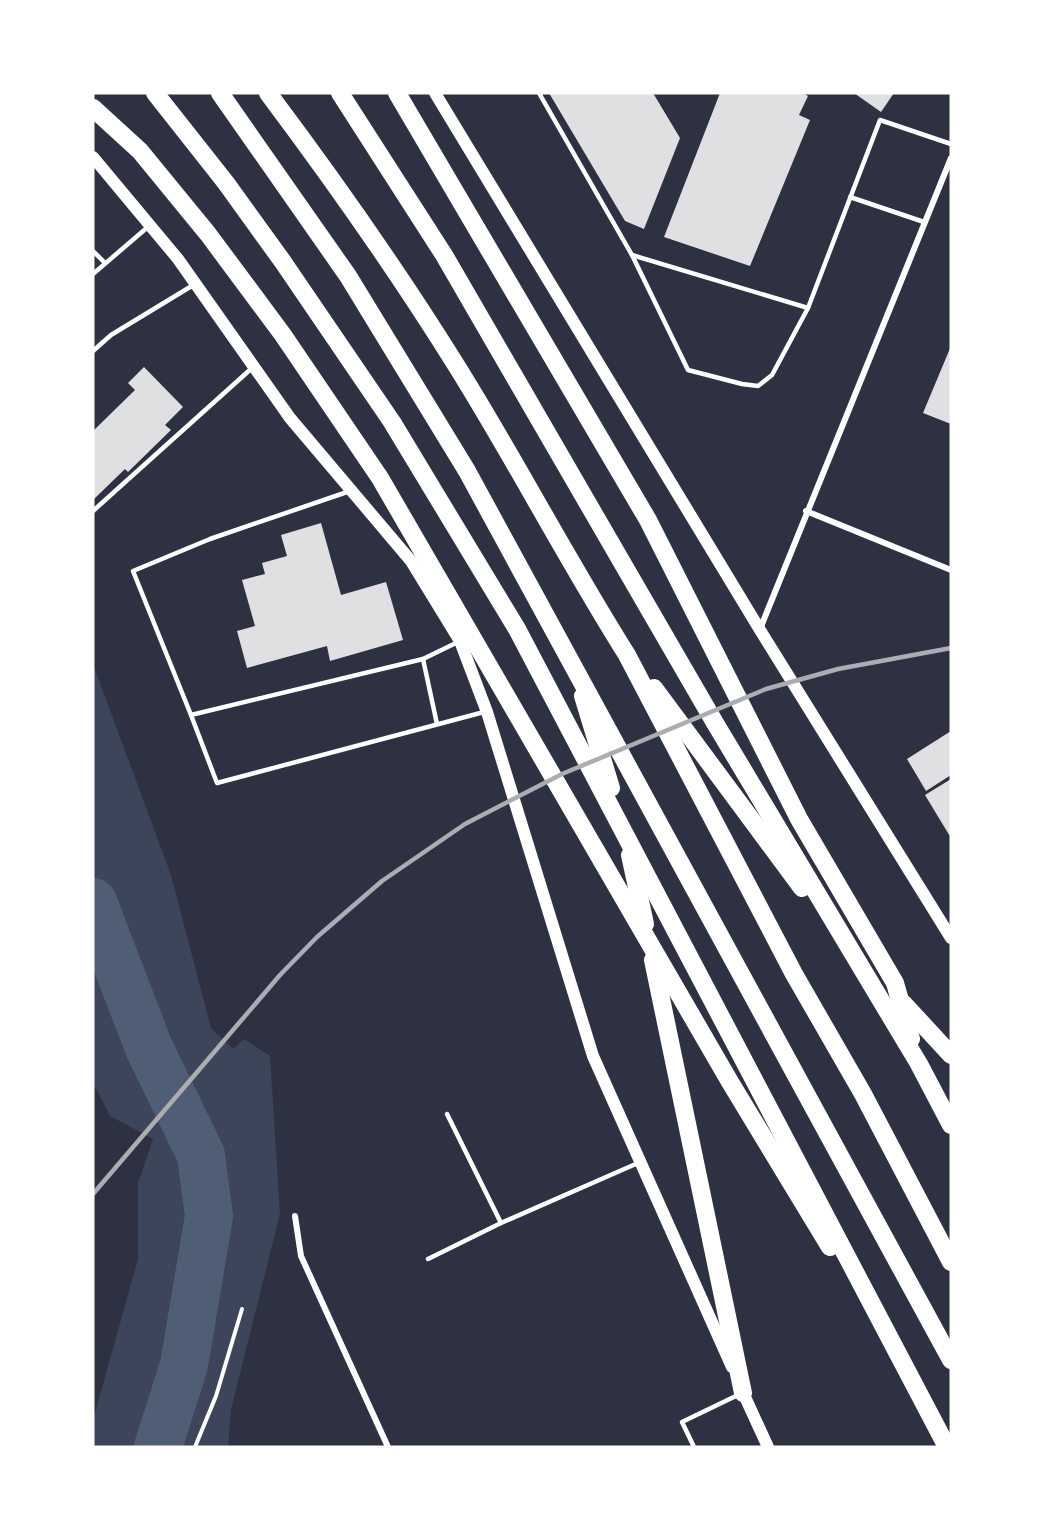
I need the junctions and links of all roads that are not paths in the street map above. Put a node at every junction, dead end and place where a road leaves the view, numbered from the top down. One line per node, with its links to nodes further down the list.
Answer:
1 (155, 93): 47 (highway)
2 (220, 93): 30 (highway)
3 (268, 93): 29 (highway)
4 (340, 93): 37 (highway)
5 (397, 93): 37 (highway)
6 (435, 93): 27 (main road)
7 (539, 93): 16 (lane)
8 (93, 108): 47 (highway)
9 (951, 144): 12 (lane)
10 (93, 158): 14 (main road)
11 (951, 158): 13 (street)
12 (850, 197): 13 (lane); 20 (lane)
13 (924, 222): 25 (street)
14 (151, 225): 17 (lane); 19 (main road)
15 (93, 251): 17 (lane)
16 (632, 255): 20 (lane); 20 (lane)
17 (104, 262): 18 (lane)
18 (93, 274)
19 (195, 284): 21 (lane); 22 (main road)
20 (808, 308)
21 (93, 351)
22 (253, 367): 23 (main road); 24 (lane)
23 (350, 491): 28 (main road); 33 (lane)
24 (93, 511)
25 (806, 511): 26 (street); 27 (street)
26 (951, 570)
27 (760, 630): 35 (main road)
28 (460, 641): 31 (lane); 32 (main road)
29 (627, 654): 36 (highway); 44 (highway)
30 (571, 657): 45 (highway); 46 (highway)
31 (423, 659): 33 (lane); 34 (lane)
32 (487, 712): 34 (lane); 40 (main road)
33 (191, 715): 34 (lane)
34 (437, 724)
35 (951, 938)
36 (951, 1055)
37 (919, 1064): 39 (highway)
38 (447, 1114): 42 (lane)
39 (951, 1125)
40 (641, 1162): 42 (lane); 46 (main road)
41 (295, 1216): 49 (street)
42 (501, 1223): 43 (lane)
43 (428, 1259)
44 (951, 1262)
45 (951, 1360)
46 (743, 1393): 50 (lane); 51 (main road)
47 (926, 1407): 53 (highway)
48 (951, 1441): 52 (main road)
49 (388, 1447)
50 (694, 1447)
51 (768, 1447)
52 (941, 1447)
53 (947, 1447)

